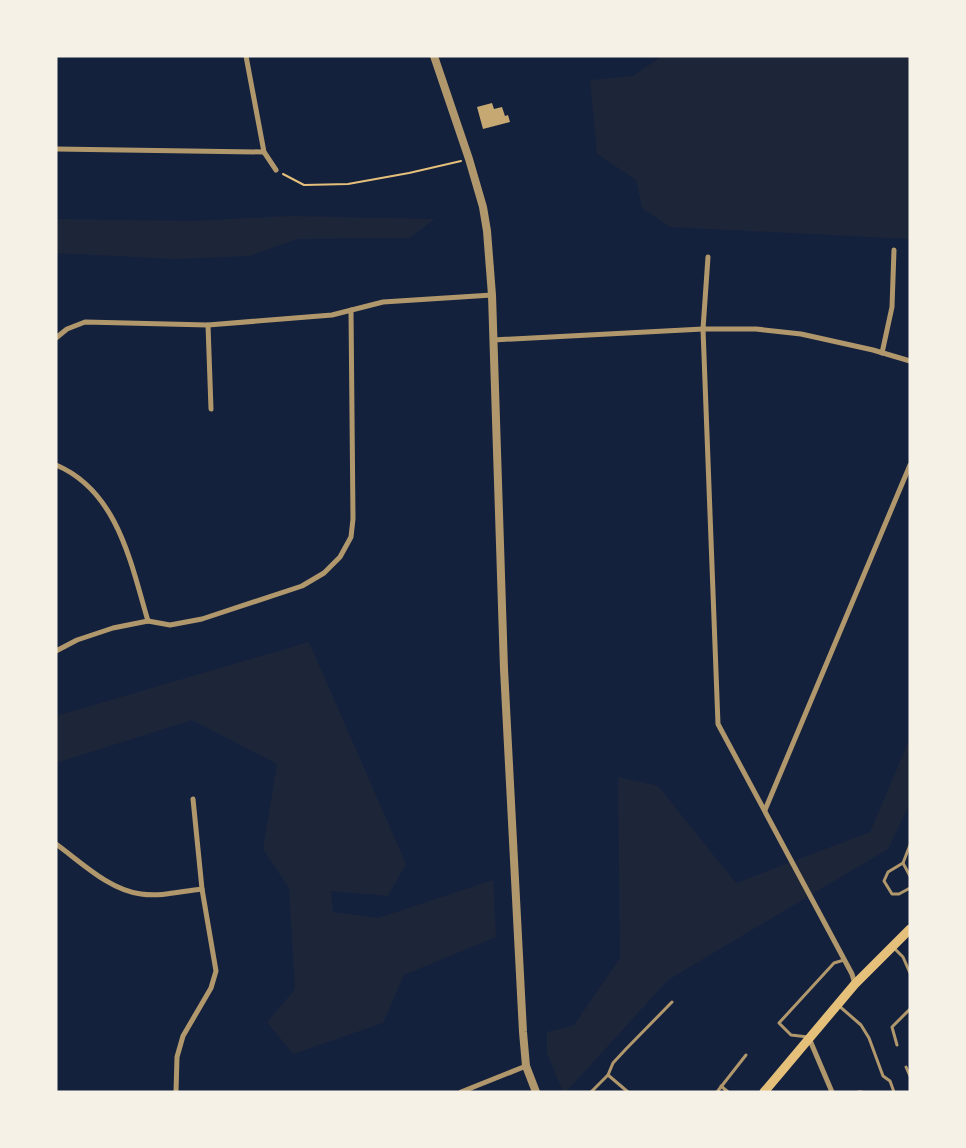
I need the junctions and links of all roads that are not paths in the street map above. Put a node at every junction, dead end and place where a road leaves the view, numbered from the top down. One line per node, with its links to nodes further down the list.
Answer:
1 (246, 56): 4 (street)
2 (434, 56): 8 (street)
3 (56, 149): 4 (street)
4 (264, 152): 5 (street)
5 (276, 170)
6 (894, 250): 14 (street)
7 (708, 257): 11 (street)
8 (492, 295): 9 (street); 13 (street)
9 (350, 310): 10 (street); 19 (street)
10 (208, 325): 12 (street); 16 (street)
11 (703, 329): 13 (street); 14 (street); 22 (street)
12 (56, 338)
13 (493, 340): 40 (street)
14 (882, 353): 15 (street)
15 (910, 361)
16 (211, 409)
17 (56, 465): 19 (street)
18 (910, 465): 22 (street)
19 (148, 621): 20 (street)
20 (56, 651)
21 (193, 799): 28 (street)
22 (765, 810): 31 (street)
23 (56, 844): 28 (street)
24 (910, 845): 25 (lane)
25 (903, 863): 26 (lane); 27 (lane)
26 (910, 876)
27 (910, 888)
28 (202, 889): 45 (street)
29 (910, 929): 30 (main road)
30 (892, 946): 32 (lane); 33 (main road)
31 (844, 960): 33 (street); 37 (lane)
32 (910, 973)
33 (855, 984): 35 (main road)
34 (672, 1002): 42 (lane)
35 (838, 1004): 37 (main road); 56 (lane)
36 (910, 1009): 38 (lane)
37 (809, 1037): 52 (main road); 53 (street)
38 (897, 1045)
39 (746, 1055): 44 (lane)
40 (526, 1066): 46 (street); 47 (street)
41 (906, 1067): 43 (lane)
42 (608, 1074): 48 (lane); 49 (lane)
43 (910, 1076)
44 (721, 1086): 50 (lane); 51 (lane)
45 (176, 1092)
46 (462, 1092)
47 (536, 1092)
48 (591, 1092)
49 (628, 1092)
50 (717, 1092)
51 (728, 1092)
52 (764, 1092)
53 (832, 1092)
54 (858, 1092): 55 (lane)
55 (862, 1092)
56 (894, 1092)

